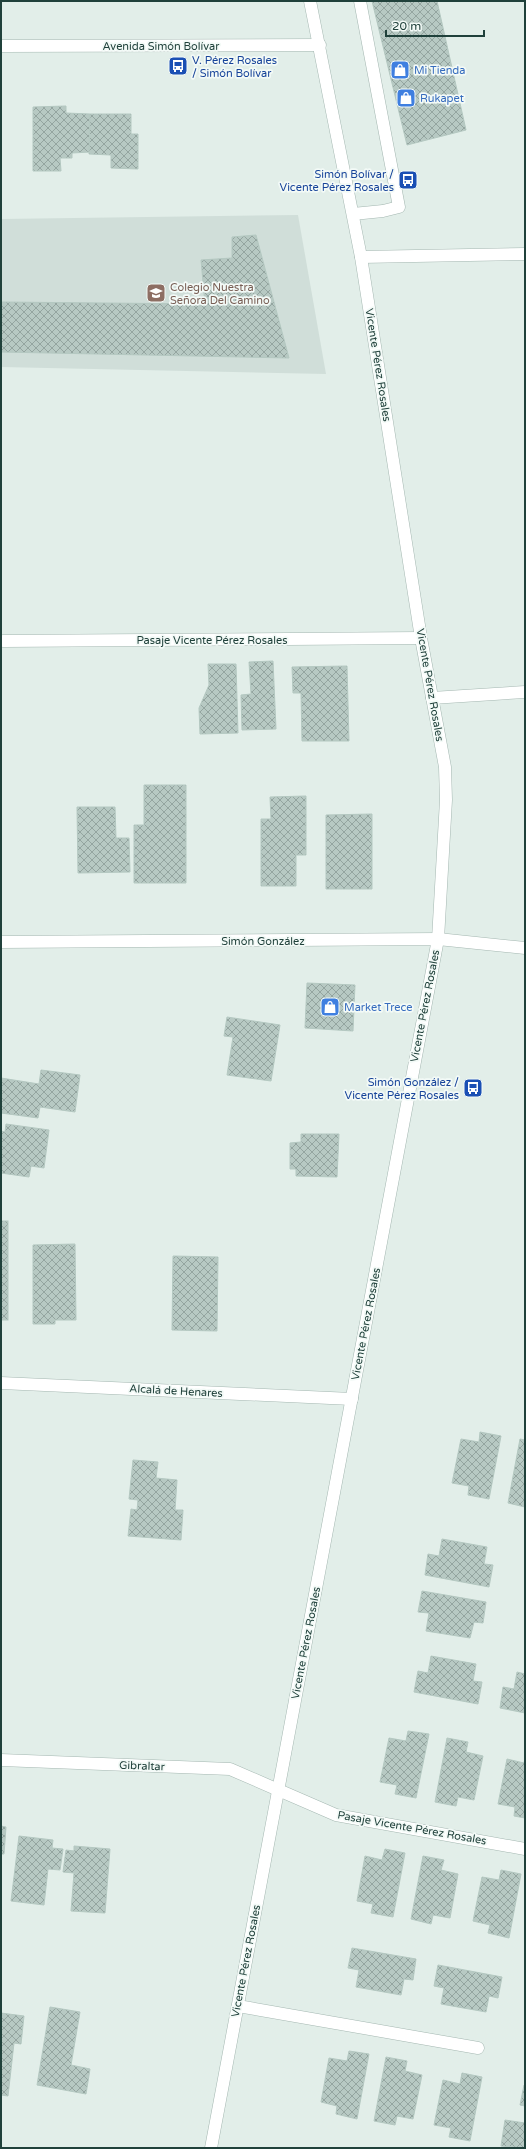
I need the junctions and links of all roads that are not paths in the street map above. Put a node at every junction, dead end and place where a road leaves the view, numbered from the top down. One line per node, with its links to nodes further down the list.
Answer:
1 (310, 1): 4 (street, Vicente Pérez Rosales)
2 (360, 1): 5 (street)
3 (1, 46): 4 (street, Avenida Simón Bolívar)
4 (320, 46): 5 (street, Vicente Pérez Rosales)
5 (353, 214): 7 (street, Vicente Pérez Rosales)
6 (525, 254): 7 (street)
7 (361, 257): 8 (street, Vicente Pérez Rosales)
8 (421, 638): 9 (street, Pasaje Vicente Pérez Rosales); 11 (street, Vicente Pérez Rosales)
9 (3, 641)
10 (525, 692): 11 (street)
11 (432, 698): 12 (street, Vicente Pérez Rosales)
12 (438, 940): 13 (street, Simón González); 14 (street, Simón González); 16 (street, Vicente Pérez Rosales)
13 (1, 942)
14 (525, 948)
15 (1, 1383): 16 (street, Alcalá de Henares)
16 (352, 1399): 18 (street, Vicente Pérez Rosales)
17 (1, 1760): 18 (street, Gibraltar)
18 (279, 1790): 19 (street, Pasaje Vicente Pérez Rosales); 20 (street, Vicente Pérez Rosales)
19 (525, 1849)
20 (238, 2006): 21 (street); 22 (street, Vicente Pérez Rosales)
21 (478, 2048)
22 (211, 2148)

